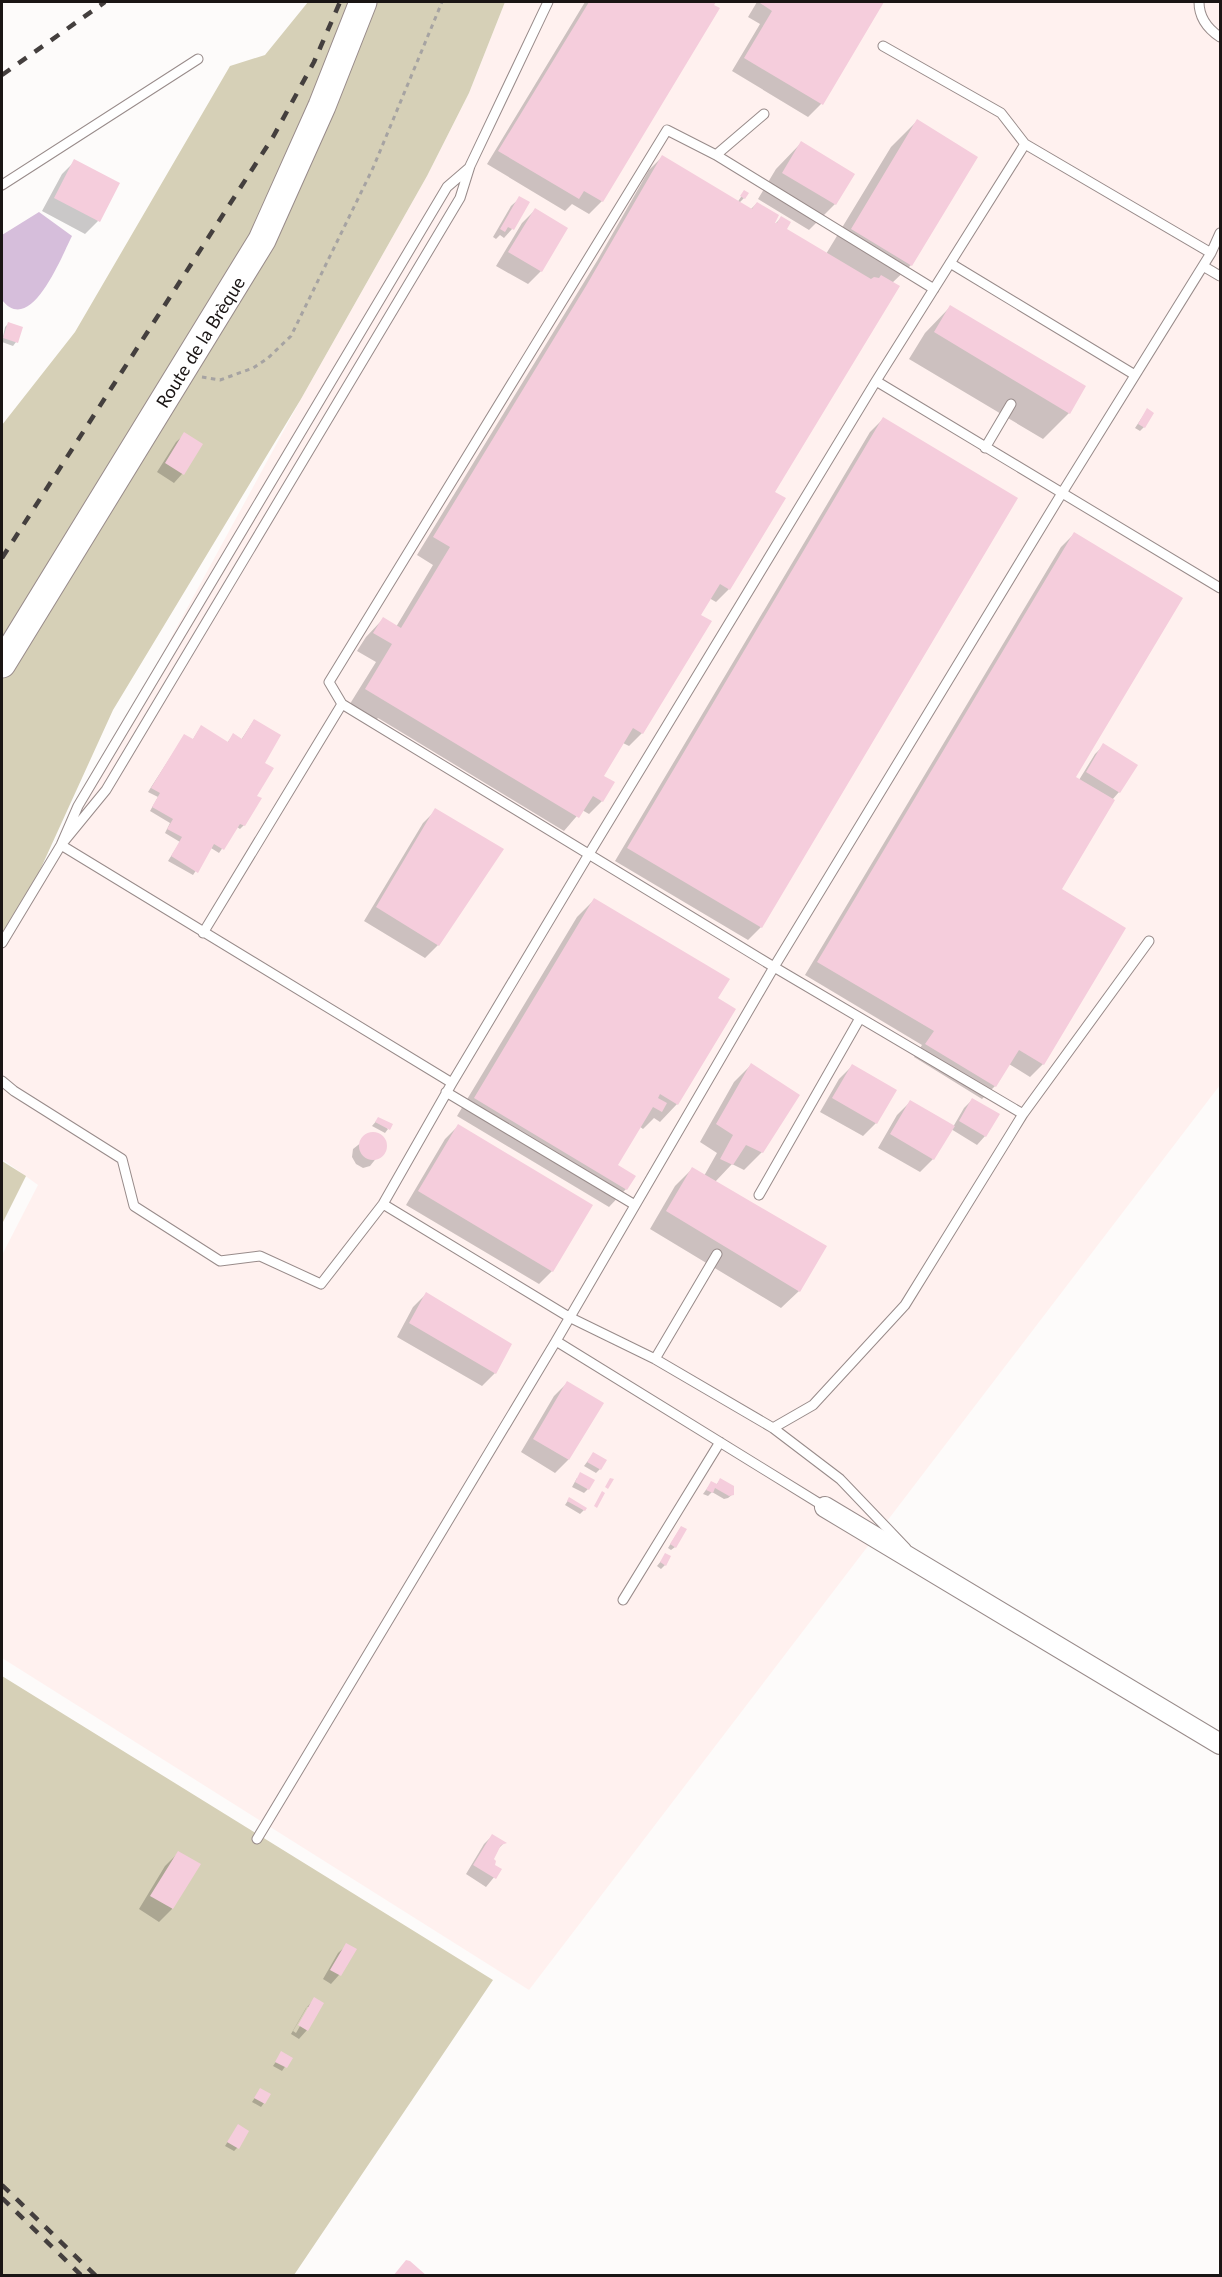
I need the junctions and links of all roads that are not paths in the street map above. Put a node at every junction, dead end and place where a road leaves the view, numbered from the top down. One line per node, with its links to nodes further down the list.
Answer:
1 (363, 2): 24 (main road, Route de la Brèque)
2 (548, 2): 10 (lane)
3 (1199, 2): 4 (lane)
4 (1221, 37)
5 (883, 46): 8 (lane)
6 (198, 59): 11 (lane)
7 (764, 114): 9 (lane)
8 (1025, 144): 13 (lane); 14 (lane)
9 (716, 155): 17 (lane); 25 (lane)
10 (471, 166): 26 (lane); 26 (lane)
11 (2, 186)
12 (1221, 233): 13 (lane)
13 (1211, 253): 15 (lane)
14 (950, 263): 17 (lane); 18 (lane)
15 (1203, 266): 16 (lane); 18 (lane)
16 (1221, 276)
17 (934, 288): 19 (lane)
18 (1135, 375): 22 (lane)
19 (876, 381): 21 (lane); 27 (lane)
20 (1011, 404): 21 (lane)
21 (985, 448): 22 (lane)
22 (1062, 493): 23 (lane); 31 (lane)
23 (1221, 588)
24 (2, 664)
25 (342, 704): 27 (lane); 28 (lane)
26 (61, 845): 28 (lane); 30 (lane)
27 (590, 854): 31 (lane); 34 (lane)
28 (203, 933): 34 (lane)
29 (1149, 941): 35 (lane)
30 (2, 943)
31 (774, 967): 32 (lane); 38 (lane)
32 (860, 1017): 35 (lane); 36 (lane)
33 (2, 1081): 37 (lane)
34 (449, 1087): 37 (lane); 38 (lane)
35 (1023, 1114): 43 (lane)
36 (759, 1195)
37 (383, 1204): 40 (lane)
38 (635, 1205): 40 (lane)
39 (717, 1254): 42 (lane)
40 (569, 1317): 41 (lane); 42 (lane)
41 (556, 1341): 44 (lane); 49 (lane)
42 (655, 1359): 43 (lane)
43 (773, 1428): 46 (lane)
44 (720, 1442): 45 (lane); 47 (lane)
45 (825, 1507): 46 (street)
46 (923, 1565): 48 (street)
47 (623, 1600)
48 (1221, 1744)
49 (257, 1839)

